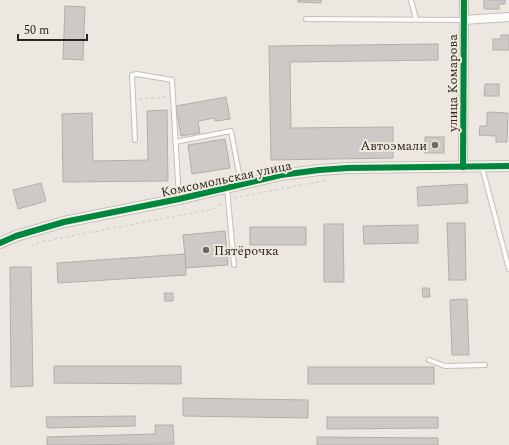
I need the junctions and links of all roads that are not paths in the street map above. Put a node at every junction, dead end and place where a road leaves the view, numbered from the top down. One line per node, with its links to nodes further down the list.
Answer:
1 (411, 0): 4 (lane)
2 (464, 0): 6 (street, улица Комарова)
3 (509, 17): 6 (street)
4 (416, 19): 5 (lane); 6 (lane)
5 (306, 20)
6 (464, 20): 11 (street, улица Комарова)
7 (135, 140): 8 (lane)
8 (175, 142): 12 (lane); 14 (lane)
9 (482, 166): 10 (street, Комсомольская улица); 11 (street, Комсомольская улица); 17 (lane)
10 (509, 166)
11 (463, 167): 12 (street, Комсомольская улица)
12 (241, 184): 13 (street, Комсомольская улица)
13 (227, 188): 14 (street, Комсомольская улица); 16 (lane)
14 (179, 200): 15 (street, Комсомольская улица)
15 (0, 243)
16 (234, 266)
17 (509, 269)
18 (429, 360): 19 (lane)
19 (485, 365)

